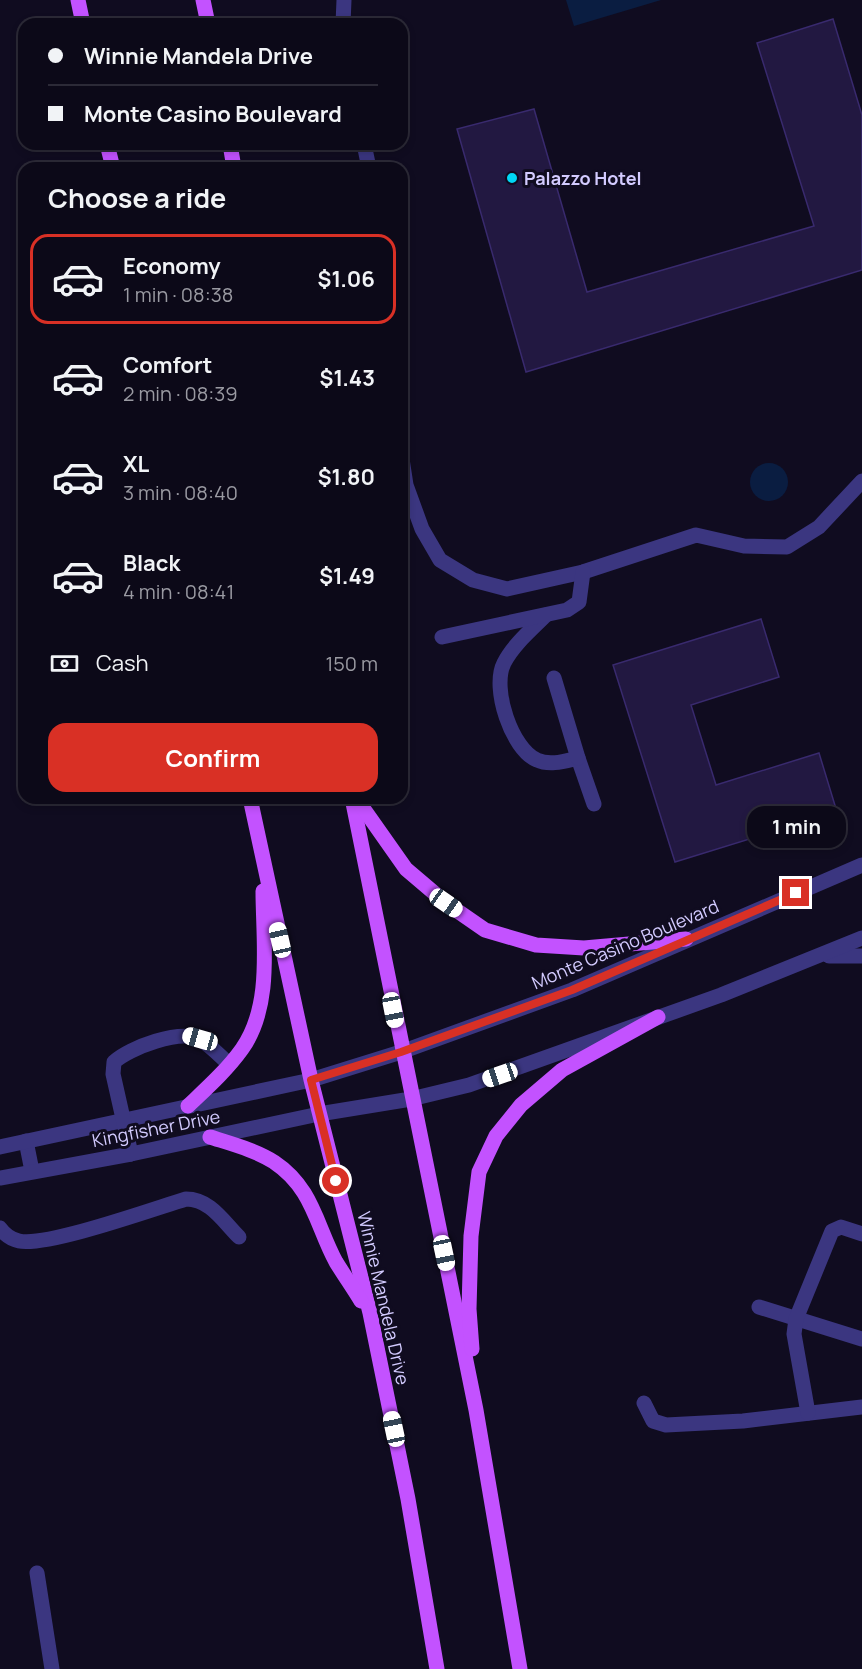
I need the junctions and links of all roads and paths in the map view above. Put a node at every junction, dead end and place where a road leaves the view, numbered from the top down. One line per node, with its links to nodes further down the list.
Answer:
1 (78, 0): 4 (main road)
2 (203, 0): 5 (main road)
3 (344, 0): 6 (street)
4 (82, 18)
5 (207, 18)
6 (343, 18)
7 (862, 482): 9 (street)
8 (408, 490): 9 (street)
9 (584, 572): 10 (street)
10 (546, 615): 11 (street); 13 (street)
11 (442, 637)
12 (554, 678): 13 (street)
13 (578, 758): 17 (street)
14 (251, 804): 18 (main road, Winnie Mandela Drive)
15 (353, 804): 25 (main road)
16 (360, 804): 21 (main road)
17 (594, 804)
18 (262, 857): 26 (main road); 27 (main road, Winnie Mandela Drive)
19 (862, 866): 21 (street, Monte Casino Boulevard)
20 (862, 938): 22 (street)
21 (686, 939): 25 (street, Monte Casino Boulevard)
22 (819, 956): 23 (street); 24 (street)
23 (862, 956)
24 (657, 1017): 28 (street); 47 (main road)
25 (401, 1052): 27 (street, Monte Casino Boulevard); 28 (main road)
26 (229, 1064): 29 (main road); 31 (street)
27 (311, 1080): 29 (street, Kingfisher Drive); 30 (main road, Winnie Mandela Drive)
28 (411, 1099): 30 (street, Kingfisher Drive); 47 (main road)
29 (189, 1106): 31 (street, Kingfisher Drive)
30 (319, 1114): 32 (street, Kingfisher Drive); 42 (main road, Winnie Mandela Drive)
31 (124, 1120): 33 (street, Kingfisher Drive); 35 (street)
32 (210, 1137): 35 (street, Kingfisher Drive); 42 (main road)
33 (26, 1141): 34 (street, Kingfisher Drive); 36 (street)
34 (0, 1147)
35 (132, 1154): 36 (street, Kingfisher Drive)
36 (32, 1172): 37 (street, Kingfisher Drive)
37 (0, 1178)
38 (0, 1228): 40 (street)
39 (862, 1234): 43 (street)
40 (239, 1237)
41 (759, 1307): 43 (street)
42 (369, 1313): 51 (main road, Winnie Mandela Drive)
43 (796, 1319): 44 (street); 48 (street)
44 (862, 1339)
45 (644, 1404): 48 (street)
46 (862, 1407): 48 (street)
47 (476, 1410): 52 (main road)
48 (808, 1413)
49 (38, 1573): 50 (street)
50 (52, 1669)
51 (437, 1669)
52 (520, 1669)

